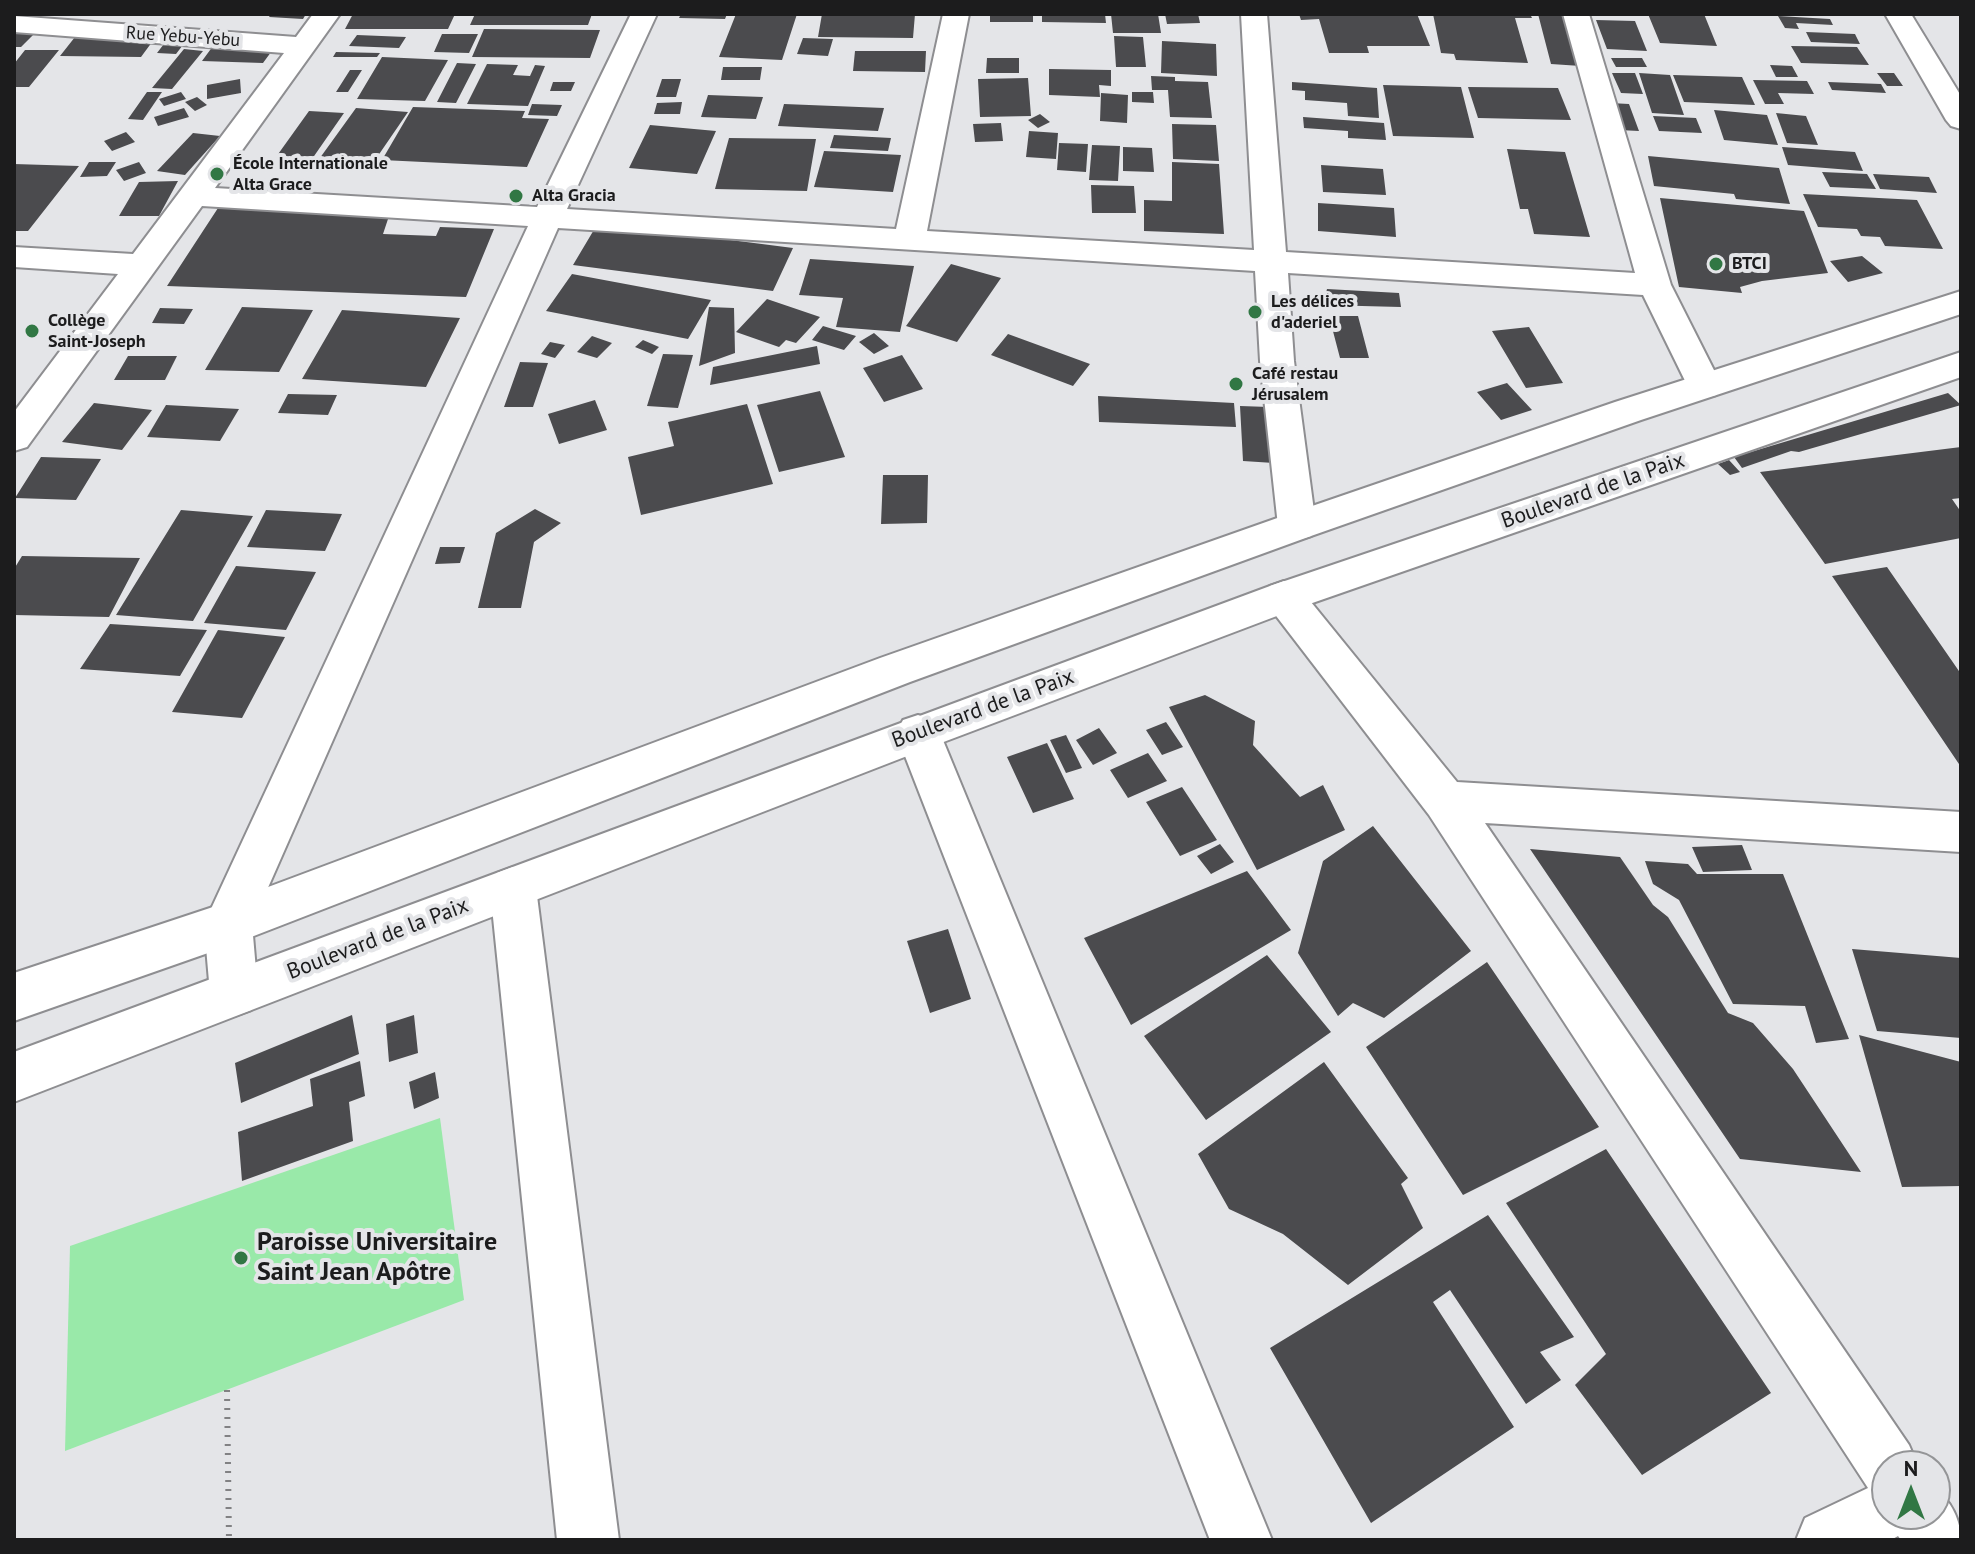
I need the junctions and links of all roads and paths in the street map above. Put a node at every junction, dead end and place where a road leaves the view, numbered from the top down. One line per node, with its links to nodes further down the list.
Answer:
1 (21, 14): 8 (street)
2 (327, 14): 9 (street)
3 (644, 14): 12 (street)
4 (956, 14): 13 (street)
5 (1254, 14): 15 (street)
6 (1576, 14): 17 (street)
7 (1898, 14): 10 (street)
8 (14, 23): 9 (street, Rue Yebu-Yebu)
9 (303, 46): 11 (street)
10 (1961, 120)
11 (192, 196): 12 (street); 16 (street)
12 (547, 218): 13 (street); 28 (street)
13 (909, 241): 15 (street)
14 (14, 257): 16 (street)
15 (1271, 264): 17 (street); 22 (street)
16 (141, 265): 21 (street)
17 (1655, 285): 20 (street)
18 (1961, 302): 20 (street)
19 (1961, 364): 23 (street, Boulevard de la Paix)
20 (1704, 386): 22 (street)
21 (14, 438)
22 (1297, 526): 28 (street)
23 (1284, 597): 24 (street, Boulevard de la Paix); 25 (street)
24 (918, 733): 27 (street, Boulevard de la Paix); 37 (street)
25 (1445, 801): 26 (street); 33 (street)
26 (1961, 832)
27 (513, 888): 29 (street, Boulevard de la Paix); 36 (street)
28 (228, 924): 29 (street); 30 (street)
29 (234, 993): 31 (street, Boulevard de la Paix)
30 (14, 997)
31 (14, 1077)
32 (227, 1390): 35 (path)
33 (1877, 1450)
34 (1871, 1518): 38 (street)
35 (229, 1540)
36 (588, 1540)
37 (1241, 1540)
38 (1827, 1540)

